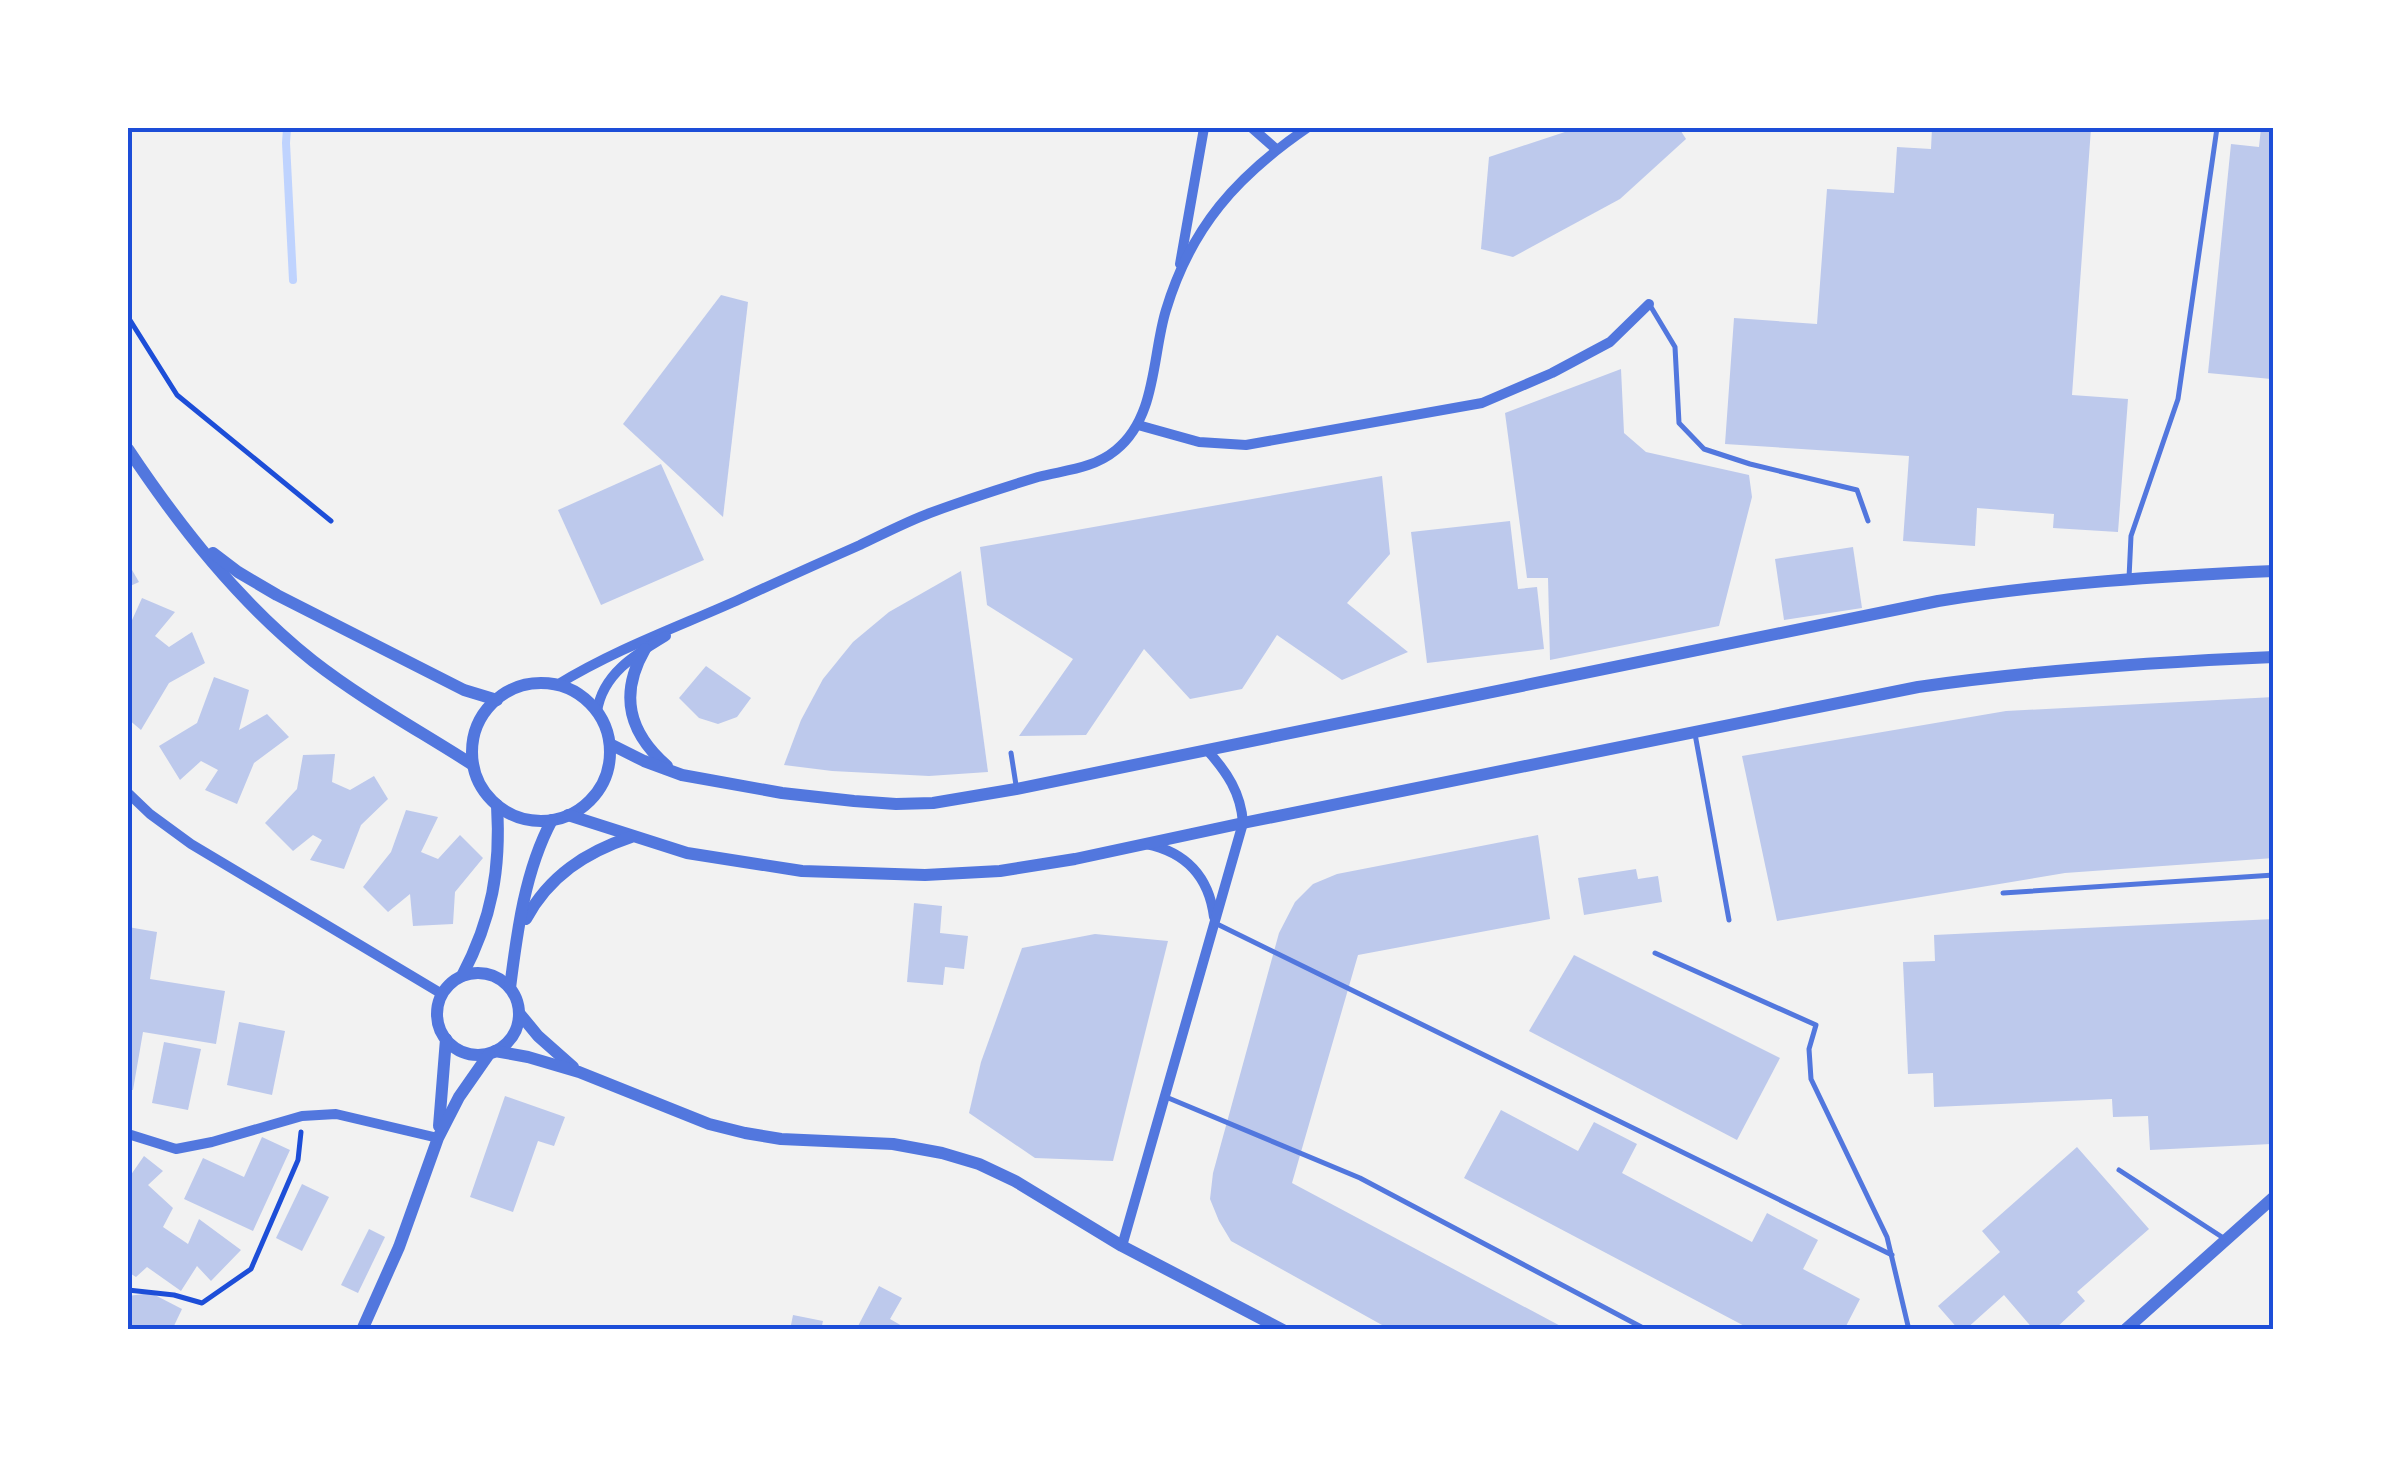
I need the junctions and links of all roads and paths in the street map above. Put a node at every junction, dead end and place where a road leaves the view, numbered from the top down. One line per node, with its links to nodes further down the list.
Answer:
1 (1204, 128): 6 (street)
2 (1252, 128): 5 (street)
3 (1307, 128): 5 (street)
4 (2216, 128): 15 (lane)
5 (1276, 149): 6 (street)
6 (1177, 282): 9 (street)
7 (1649, 304): 9 (street); 12 (lane)
8 (128, 316): 11 (path)
9 (1138, 424): 16 (street)
10 (128, 449): 13 (street)
11 (332, 521)
12 (1868, 521)
13 (187, 534): 20 (street); 26 (street)
14 (2274, 571): 15 (street)
15 (2129, 578): 24 (street)
16 (688, 622): 17 (street); 19 (street)
17 (645, 650): 21 (street); 27 (street)
18 (2274, 658): 22 (street)
19 (557, 685): 20 (street); 21 (street)
20 (497, 700): 26 (street)
21 (598, 712): 23 (street)
22 (1694, 731): 33 (street); 38 (lane)
23 (610, 744): 27 (street); 31 (street)
24 (1207, 750): 28 (street); 33 (street)
25 (1011, 753): 28 (lane)
26 (474, 765): 30 (street)
27 (682, 774): 28 (street)
28 (1016, 789)
29 (128, 793): 44 (street)
30 (496, 805): 32 (street); 42 (street)
31 (568, 816): 32 (street); 34 (street)
32 (552, 820): 40 (street)
33 (1243, 823): 35 (street); 39 (street)
34 (631, 837): 35 (street); 40 (street)
35 (1145, 844): 39 (street)
36 (2274, 875): 37 (lane)
37 (2003, 893)
38 (1729, 920)
39 (1214, 923): 49 (street); 57 (lane)
40 (518, 935): 43 (street)
41 (1656, 952): 57 (lane)
42 (462, 976): 43 (street); 44 (street)
43 (510, 988): 45 (street)
44 (442, 994): 46 (street)
45 (520, 1013): 47 (street); 48 (street)
46 (446, 1040): 47 (street); 52 (street)
47 (492, 1052): 48 (street); 52 (street)
48 (579, 1072): 56 (street)
49 (1166, 1097): 56 (street); 61 (lane)
50 (302, 1116): 51 (street); 52 (street); 58 (path)
51 (128, 1134)
52 (438, 1138): 59 (street)
53 (2119, 1170): 55 (lane)
54 (2274, 1198): 55 (street)
55 (2226, 1240): 63 (street)
56 (1122, 1246): 60 (street)
57 (1892, 1255): 62 (lane)
58 (128, 1290)
59 (362, 1330)
60 (1283, 1330)
61 (1646, 1330)
62 (1909, 1330)
63 (2125, 1330)

